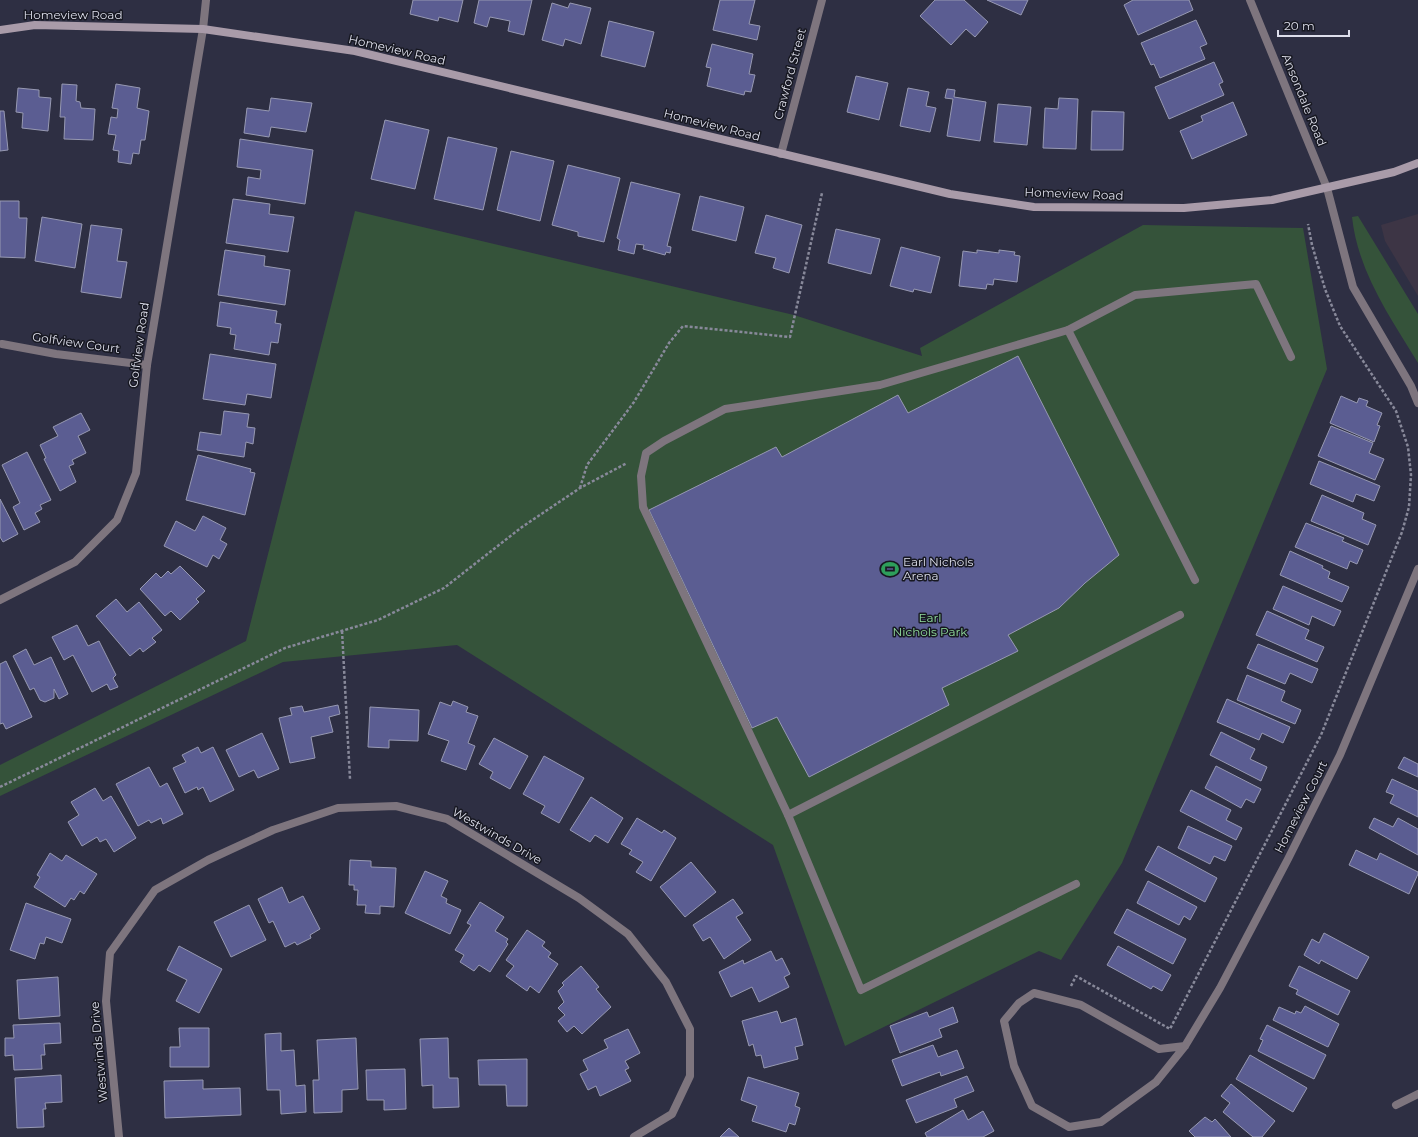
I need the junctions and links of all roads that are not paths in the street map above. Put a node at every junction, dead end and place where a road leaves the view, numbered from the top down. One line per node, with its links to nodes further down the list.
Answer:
1 (206, 0): 4 (street, Golfview Road)
2 (822, 0): 6 (street, Crawford Street)
3 (1250, 0): 8 (street, Ansondale Road)
4 (203, 29): 5 (street, Homeview Road); 6 (street, Homeview Road); 12 (street, Golfview Road)
5 (0, 30)
6 (781, 154): 8 (street, Homeview Road)
7 (1418, 163): 8 (street, Homeview Road)
8 (1327, 188): 13 (street)
9 (1068, 330): 11 (street); 15 (street); 18 (street)
10 (2, 344): 12 (street, Golfview Court)
11 (1292, 357)
12 (147, 365): 16 (street, Golfview Road)
13 (1418, 403)
14 (1418, 569): 20 (street, Homeview Court)
15 (1195, 580)
16 (0, 600)
17 (1180, 615): 18 (street)
18 (788, 815): 19 (street)
19 (1076, 884)
20 (1185, 1046): 20 (street, Homeview Court)
21 (1418, 1094): 22 (street)
22 (1396, 1104)
23 (119, 1137): 24 (street, Westwinds Drive)
24 (634, 1137)

